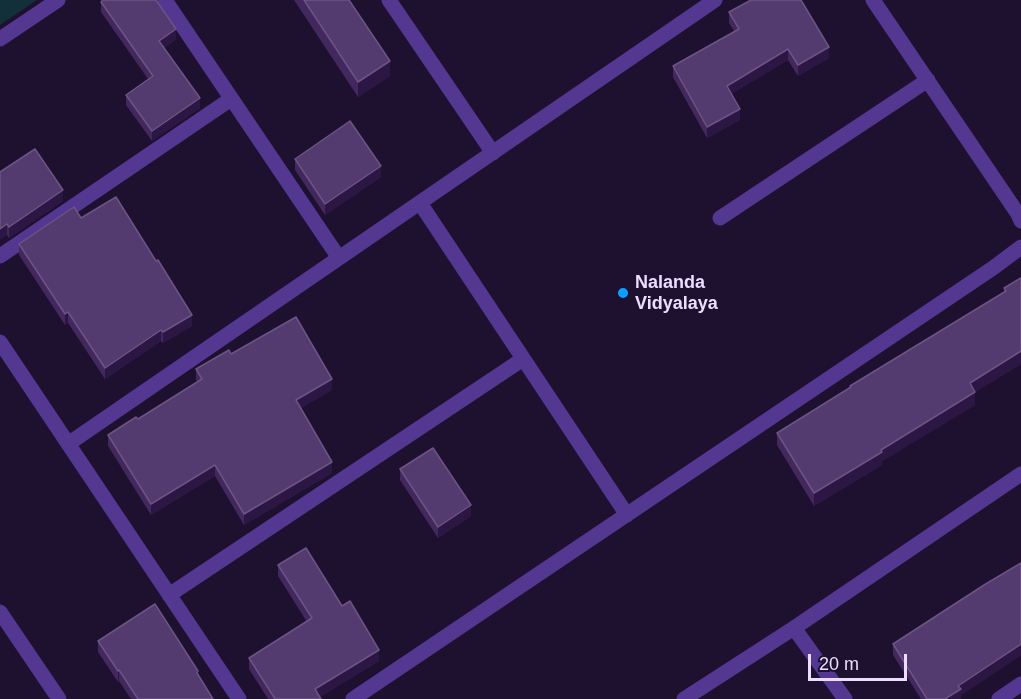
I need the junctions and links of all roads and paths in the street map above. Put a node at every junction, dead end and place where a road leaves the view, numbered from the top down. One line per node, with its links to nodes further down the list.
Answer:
1 (58, 0): 6 (street)
2 (165, 0): 8 (street)
3 (389, 0): 9 (street)
4 (715, 0): 9 (street)
5 (873, 0): 7 (street)
6 (0, 39)
7 (928, 80): 11 (street); 12 (street)
8 (231, 99): 14 (street); 15 (street)
9 (493, 153): 10 (street)
10 (420, 203): 15 (street); 17 (street)
11 (720, 218)
12 (1021, 221)
13 (1021, 247): 20 (street)
14 (0, 256)
15 (339, 258): 18 (street)
16 (0, 342): 18 (street)
17 (523, 358): 20 (street); 21 (street)
18 (68, 444): 21 (street)
19 (1021, 474): 23 (street)
20 (627, 514): 27 (street)
21 (169, 595): 26 (street)
22 (1, 616): 25 (street)
23 (794, 628): 28 (street); 29 (street)
24 (1021, 684): 30 (street)
25 (59, 699)
26 (239, 699)
27 (353, 699)
28 (684, 699)
29 (844, 699)
30 (999, 699)

